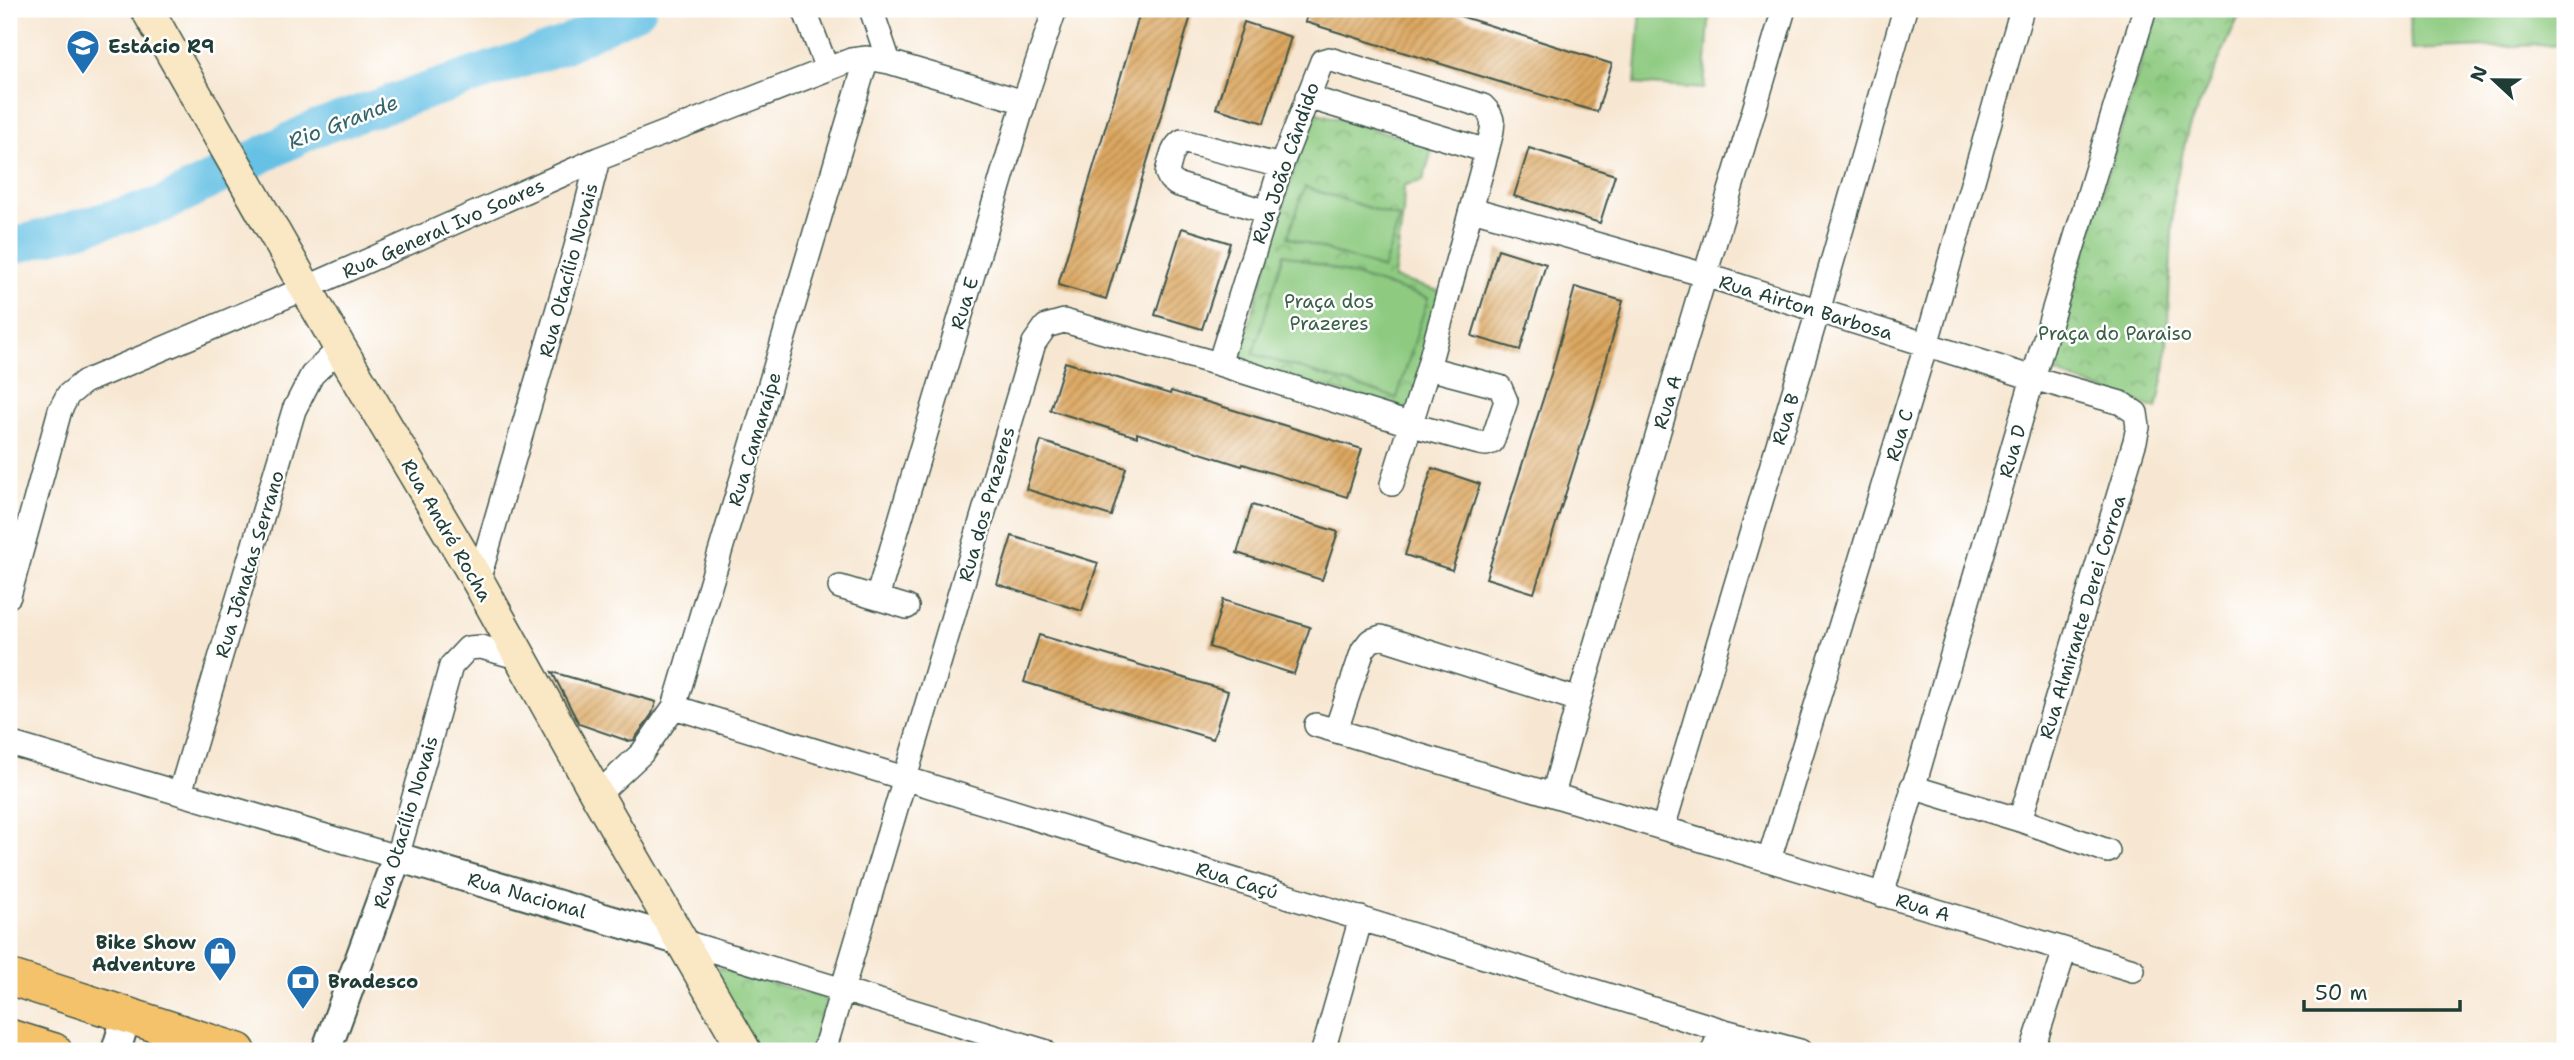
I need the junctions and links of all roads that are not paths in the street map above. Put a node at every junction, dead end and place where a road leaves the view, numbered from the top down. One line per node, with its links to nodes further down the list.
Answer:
1 (147, 9): 19 (main road, Rua André Rocha)
2 (804, 9): 10 (street)
3 (871, 9): 9 (street)
4 (1055, 9): 12 (street, Rua E)
5 (1783, 9): 18 (street, Rua A)
6 (1905, 9): 20 (street, Rua B)
7 (2022, 9): 21 (street, Rua C)
8 (2145, 9): 25 (street, Rua D)
9 (878, 60): 10 (street, Rua General Ivo Soares); 12 (street); 36 (street, Rua Camaraípe)
10 (827, 69): 14 (street, Rua General Ivo Soares)
11 (1307, 97): 13 (street); 13 (street, Rua João Cândido); 15 (street, Rua João Cândido)
12 (1024, 102): 32 (street, Rua E)
13 (1487, 151): 16 (street)
14 (597, 159): 19 (street, Rua General Ivo Soares); 29 (street, Rua Otacílio Novais)
15 (1281, 166): 17 (street, Rua João Cândido); 17 (street)
16 (1472, 209): 18 (street, Rua Airton Barbosa); 24 (street)
17 (1266, 212): 23 (street, Rua João Cândido)
18 (1705, 275): 20 (street, Rua Airton Barbosa); 35 (street, Rua A)
19 (306, 288): 22 (main road, Rua André Rocha); 31 (street, Rua General Ivo Soares)
20 (1818, 310): 21 (street, Rua Airton Barbosa); 44 (street, Rua B)
21 (1926, 345): 25 (street, Rua Airton Barbosa); 47 (street, Rua C)
22 (340, 348): 29 (main road, Rua André Rocha); 40 (street, Rua Jônatas Serrano)
23 (1219, 364): 27 (street, Rua dos Prazeres); 38 (street, Rua dos Prazeres)
24 (1428, 368): 27 (street); 27 (street, Rua dos Prazeres)
25 (2033, 378): 26 (street, Rua Airton Barbosa); 39 (street, Rua D)
26 (2136, 413): 43 (street, Rua Almirante Derei Corroa)
27 (1412, 425): 28 (street)
28 (1392, 484)
29 (478, 581): 34 (main road, Rua André Rocha)
30 (840, 587): 32 (street)
31 (9, 596)
32 (877, 598): 33 (street)
33 (907, 607)
34 (520, 658): 41 (main road, Rua André Rocha); 46 (street, Rua Otacílio Novais)
35 (1579, 700): 42 (street, Rua A); 42 (street, Rua A)
36 (674, 707): 38 (street, Rua Caçú); 41 (street, Rua Camaraípe)
37 (9, 743): 40 (street, Rua Nacional)
38 (906, 778): 49 (street, Rua Caçú); 54 (street, Rua dos Prazeres)
39 (1912, 787): 43 (street); 48 (street, Rua D)
40 (180, 793): 46 (street, Rua Nacional)
41 (597, 795): 50 (main road, Rua André Rocha)
42 (1553, 795): 44 (street, Rua A)
43 (2020, 820): 45 (street)
44 (1663, 828): 47 (street, Rua A)
45 (2108, 851)
46 (397, 857): 50 (street, Rua Nacional); 61 (street, Rua Otacílio Novais)
47 (1769, 860): 48 (street, Rua A)
48 (1882, 895): 51 (street, Rua A)
49 (1361, 918): 57 (street, Rua Caçú); 65 (street)
50 (681, 941): 54 (street, Rua Nacional); 62 (main road, Rua André Rocha)
51 (2065, 950): 52 (street, Rua A); 67 (street)
52 (2133, 970)
53 (9, 977): 55 (main road)
54 (843, 991): 63 (street, Rua dos Prazeres); 64 (street, Rua Nacional)
55 (127, 1014): 59 (street); 60 (main road)
56 (9, 1037): 58 (main road)
57 (1717, 1040): 66 (street, Rua Caçú)
58 (54, 1051)
59 (116, 1051)
60 (238, 1051)
61 (326, 1051)
62 (745, 1051)
63 (824, 1051)
64 (1044, 1051)
65 (1323, 1051)
66 (1800, 1051)
67 (2032, 1051)

